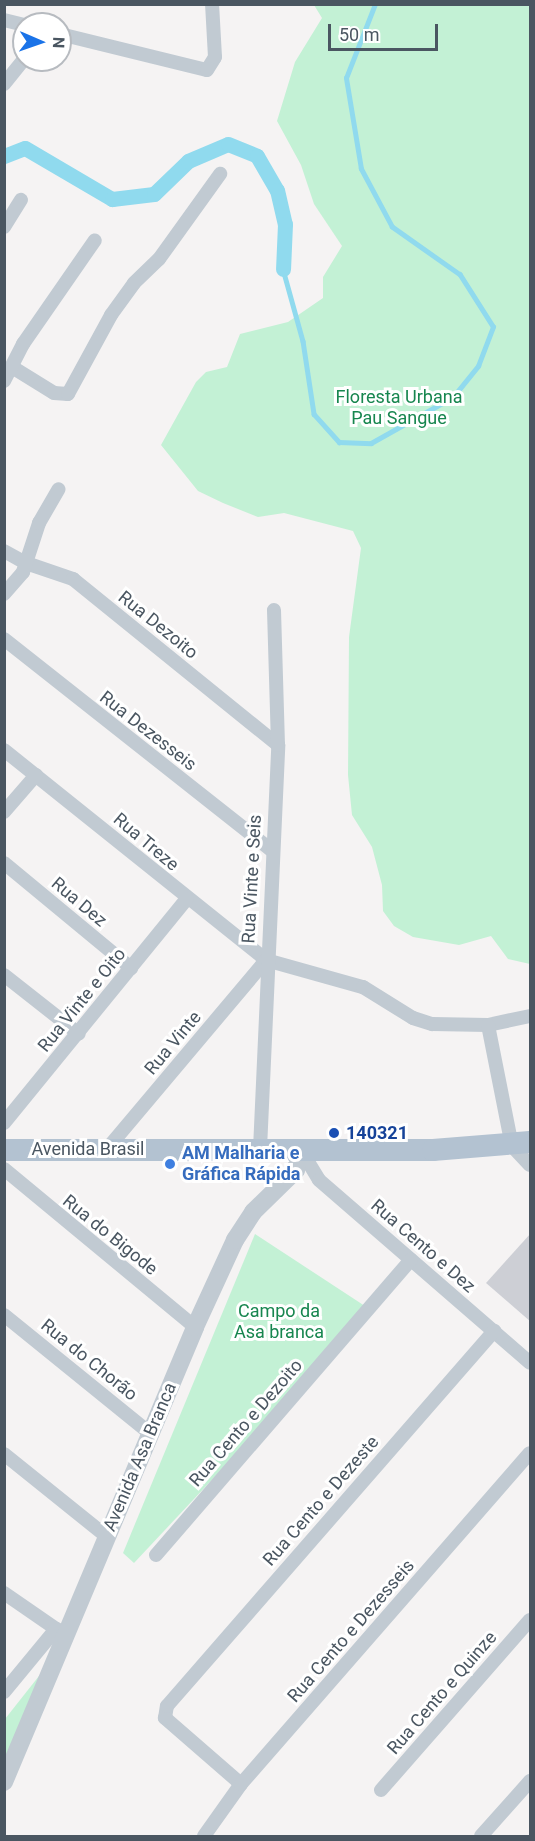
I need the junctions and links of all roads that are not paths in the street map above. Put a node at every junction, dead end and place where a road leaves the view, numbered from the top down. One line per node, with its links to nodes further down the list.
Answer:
1 (212, 4): 2 (street)
2 (72, 37)
3 (14, 72): 4 (street)
4 (4, 84)
5 (220, 174): 9 (street)
6 (21, 200): 7 (street)
7 (4, 227)
8 (96, 240): 9 (street)
9 (12, 367): 10 (street)
10 (4, 381)
11 (59, 489): 13 (street)
12 (4, 551): 13 (street, Rua Dezoito)
13 (26, 563): 14 (street); 17 (street, Rua Dezoito)
14 (4, 594)
15 (274, 610): 17 (street, Rua Vinte e Seis)
16 (4, 639): 21 (street, Rua Dezesseis)
17 (278, 745): 21 (street, Rua Vinte e Seis)
18 (4, 750): 19 (street, Rua Treze)
19 (36, 775): 20 (street); 23 (street, Rua Treze)
20 (4, 812)
21 (271, 850): 24 (street, Rua Vinte e Seis)
22 (4, 863): 25 (street, Rua Dez)
23 (187, 899): 24 (street, Rua Treze); 25 (street, Rua Vinte e Oito)
24 (266, 960): 28 (street); 32 (street, Rua Vinte); 33 (street, Rua Vinte e Seis)
25 (131, 968): 29 (street, Rua Vinte e Oito)
26 (6, 979): 29 (street)
27 (531, 1016): 28 (street)
28 (488, 1025): 31 (street)
29 (79, 1034): 30 (street, Rua Vinte e Oito)
30 (4, 1123)
31 (521, 1144): 34 (main road, Avenida Brasil); 36 (street)
32 (107, 1149): 33 (main road, Avenida Brasil); 35 (main road, Avenida Brasil)
33 (260, 1149): 34 (main road, Avenida Brasil)
34 (304, 1149): 38 (street, Rua Cento e Dez); 40 (street, Avenida Asa Branca)
35 (4, 1150)
36 (531, 1165)
37 (7, 1175): 40 (street, Rua do Bigode)
38 (411, 1260): 41 (street, Rua Cento e Dez); 47 (street, Rua Cento e Dezoito)
39 (4, 1315): 43 (street, Rua do Chorão)
40 (195, 1327): 43 (street, Avenida Asa Branca)
41 (494, 1331): 42 (street, Rua Cento e Dez); 54 (street, Rua Cento e Dezeste)
42 (530, 1361)
43 (151, 1434): 46 (street, Avenida Asa Branca)
44 (531, 1453): 54 (street, Rua Cento e Dezesseis)
45 (4, 1454): 46 (street)
46 (106, 1536): 50 (street, Avenida Asa Branca)
47 (156, 1555)
48 (4, 1593): 50 (street)
49 (531, 1620): 55 (street, Rua Cento e Quinze)
50 (61, 1633): 51 (street); 53 (street, Avenida Asa Branca)
51 (4, 1692)
52 (531, 1781): 57 (street)
53 (4, 1782)
54 (241, 1784): 56 (street, Rua Cento e Dezesseis)
55 (381, 1790)
56 (204, 1836)
57 (481, 1836)

